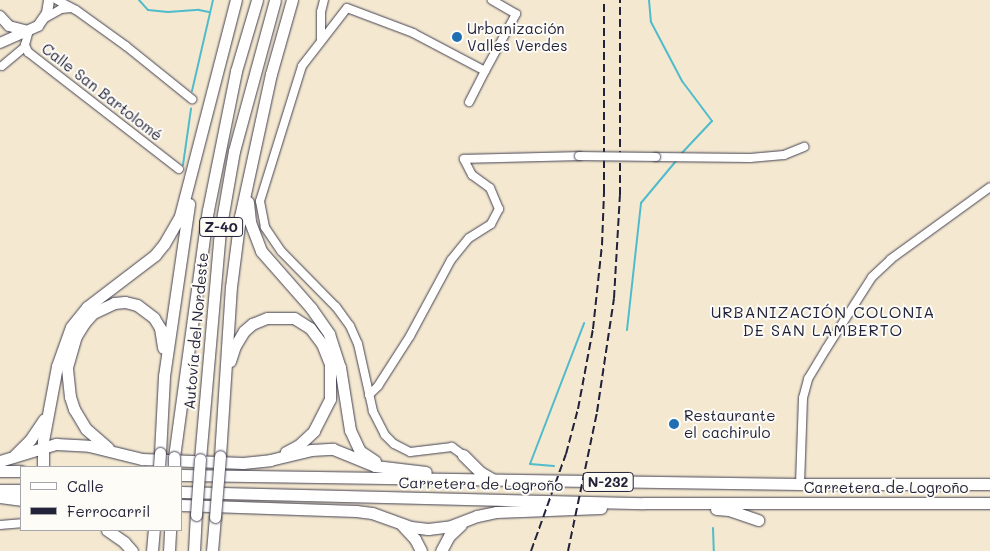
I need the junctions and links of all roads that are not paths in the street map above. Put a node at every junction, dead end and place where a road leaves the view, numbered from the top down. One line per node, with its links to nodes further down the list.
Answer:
1 (49, 0): 11 (main road)
2 (57, 0): 9 (street)
3 (236, 0): 21 (highway)
4 (257, 0): 33 (highway, Autovía del Nordeste / Z-40)
5 (275, 0): 64 (highway, Autovía del Nordeste / Z-40, bridge)
6 (292, 0): 23 (highway)
7 (324, 0): 13 (street)
8 (492, 0): 17 (street)
9 (72, 8): 11 (street); 18 (street)
10 (0, 16): 12 (main road)
11 (45, 18): 12 (main road)
12 (27, 30): 14 (main road); 15 (street, Calle San Bartolomé)
13 (322, 40): 17 (street); 26 (street)
14 (4, 41): 15 (street)
15 (25, 44): 16 (street); 22 (street, Calle San Bartolomé)
16 (2, 66)
17 (485, 71): 19 (street)
18 (192, 100)
19 (469, 102)
20 (804, 147): 26 (street, bridge)
21 (196, 153): 25 (highway); 27 (highway)
22 (178, 169)
23 (249, 172): 28 (highway); 37 (highway)
24 (990, 188): 43 (street)
25 (164, 376): 30 (highway); 36 (highway, bridge)
26 (369, 395): 31 (street)
27 (48, 411): 29 (highway); 32 (highway)
28 (220, 437): 34 (highway); 65 (highway, bridge)
29 (42, 448): 30 (highway); 32 (highway); 35 (highway)
30 (118, 454): 34 (highway)
31 (463, 455): 41 (highway); 42 (highway)
32 (3, 460)
33 (174, 462)
34 (256, 462): 37 (highway)
35 (43, 466)
36 (159, 466)
37 (388, 468): 41 (highway)
38 (0, 471): 39 (highway)
39 (20, 471)
40 (182, 475): 41 (highway, Carretera de Logroño / N-232)
41 (452, 479): 42 (highway, Carretera de Logroño / N-232)
42 (493, 480): 43 (highway, Carretera de Logroño / N-232)
43 (800, 484): 44 (highway, Carretera de Logroño / N-232)
44 (990, 484)
45 (0, 490): 46 (highway)
46 (20, 490)
47 (182, 492): 50 (highway, Carretera de Logroño / N-232)
48 (0, 497): 49 (highway)
49 (20, 500)
50 (638, 503): 51 (highway, Carretera de Logroño / N-232); 53 (highway); 55 (highway)
51 (990, 503)
52 (182, 505): 56 (highway)
53 (758, 520)
54 (20, 523): 57 (street)
55 (463, 523): 56 (highway); 67 (highway)
56 (400, 524): 66 (highway)
57 (0, 525)
58 (108, 531): 61 (highway)
59 (154, 531): 62 (highway)
60 (170, 531): 63 (highway)
61 (132, 551)
62 (152, 551)
63 (169, 551)
64 (194, 551)
65 (212, 551)
66 (421, 551)
67 (441, 551)

